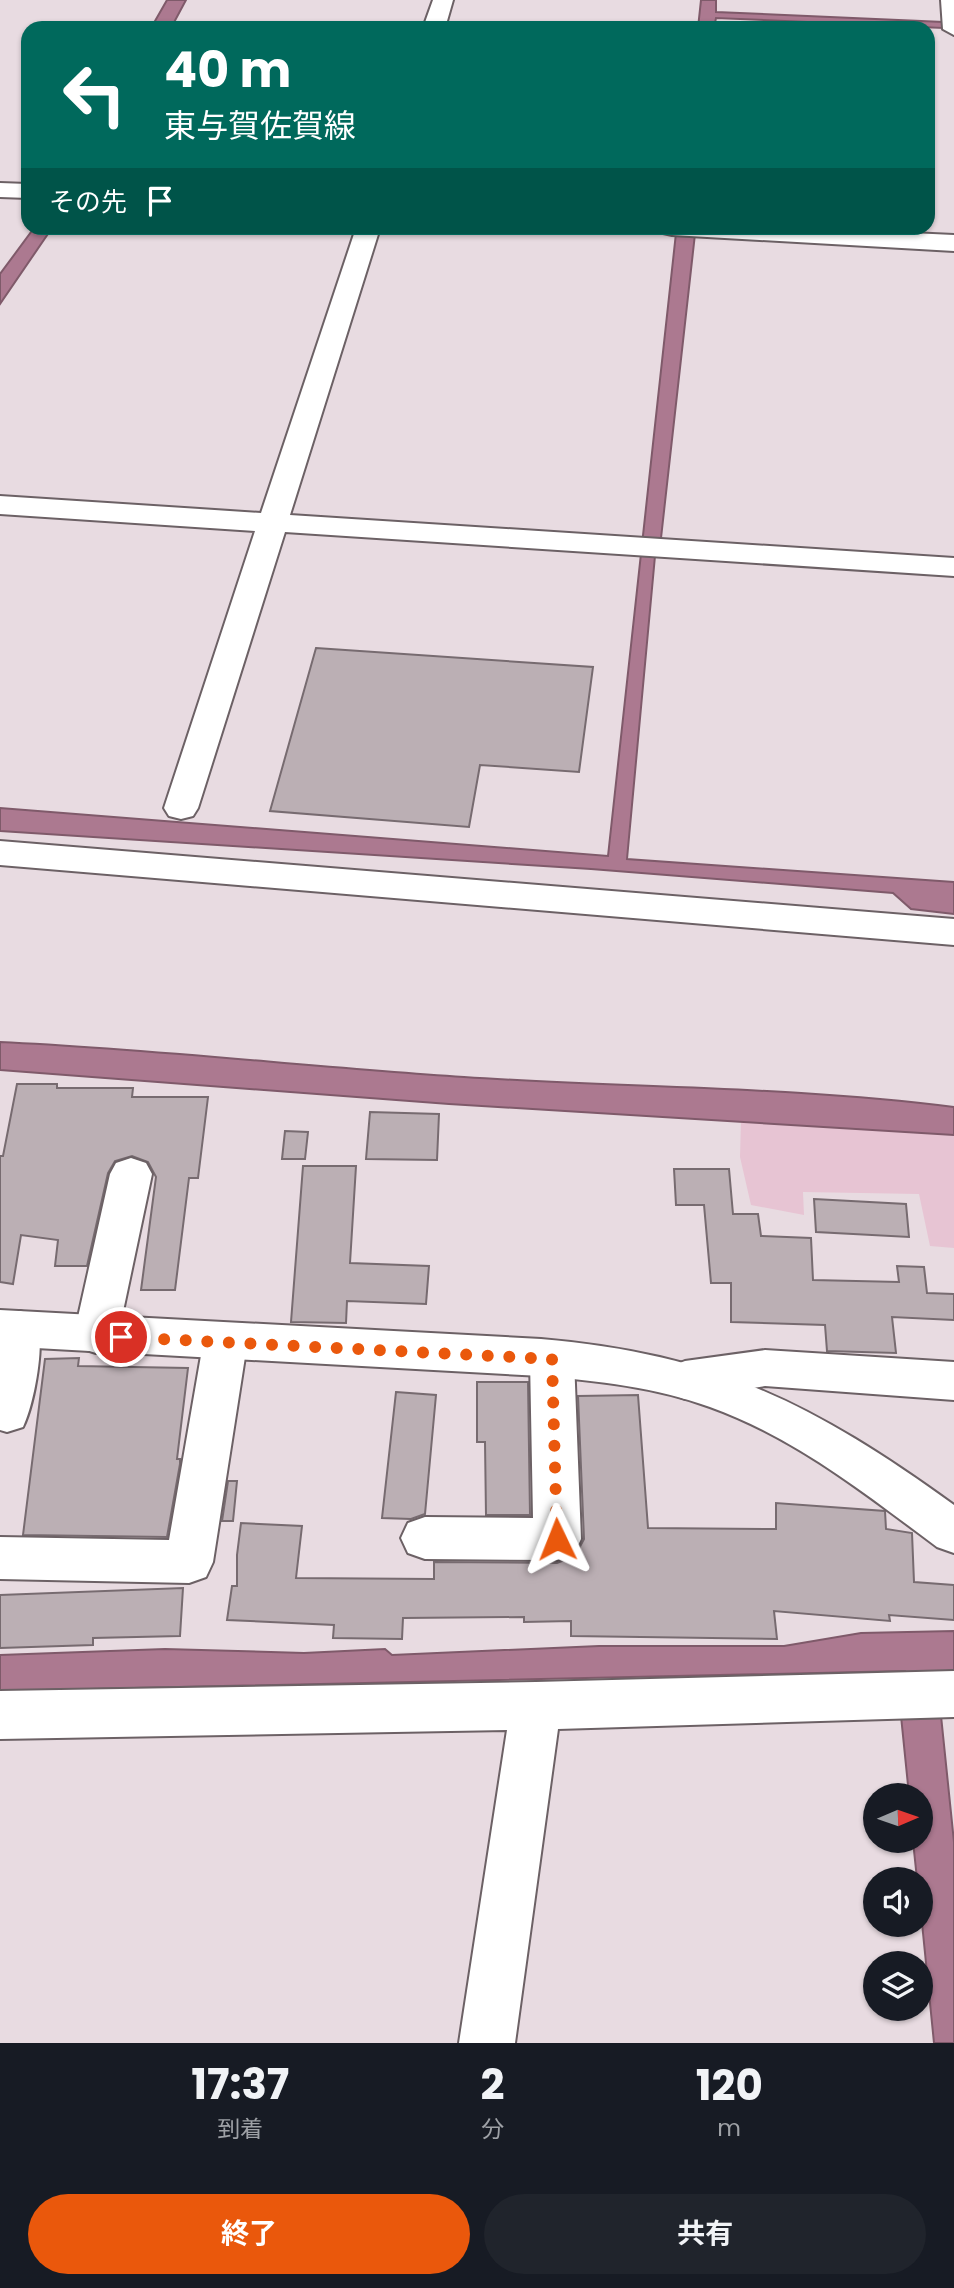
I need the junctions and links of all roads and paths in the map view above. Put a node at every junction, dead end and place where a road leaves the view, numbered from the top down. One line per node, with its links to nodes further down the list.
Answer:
1 (443, 0): 3 (street)
2 (951, 0): 4 (street)
3 (436, 21)
4 (954, 29)
5 (0, 190): 6 (street)
6 (21, 191)
7 (366, 235): 11 (street)
8 (808, 235): 9 (street)
9 (954, 243)
10 (0, 505): 11 (street)
11 (272, 522): 12 (street); 13 (street)
12 (954, 567)
13 (181, 808)
14 (0, 853): 15 (street)
15 (954, 932)
16 (131, 1174): 18 (street)
17 (10, 1329): 18 (street); 23 (street)
18 (96, 1335): 19 (street)
19 (225, 1343): 20 (street); 26 (street)
20 (552, 1359): 21 (street); 25 (street)
21 (685, 1380): 22 (street); 24 (street)
22 (954, 1381)
23 (7, 1413)
24 (954, 1532)
25 (425, 1538)
26 (0, 1558)
27 (954, 1694): 28 (street)
28 (536, 1706): 29 (street); 30 (street)
29 (0, 1716)
30 (488, 2043)

